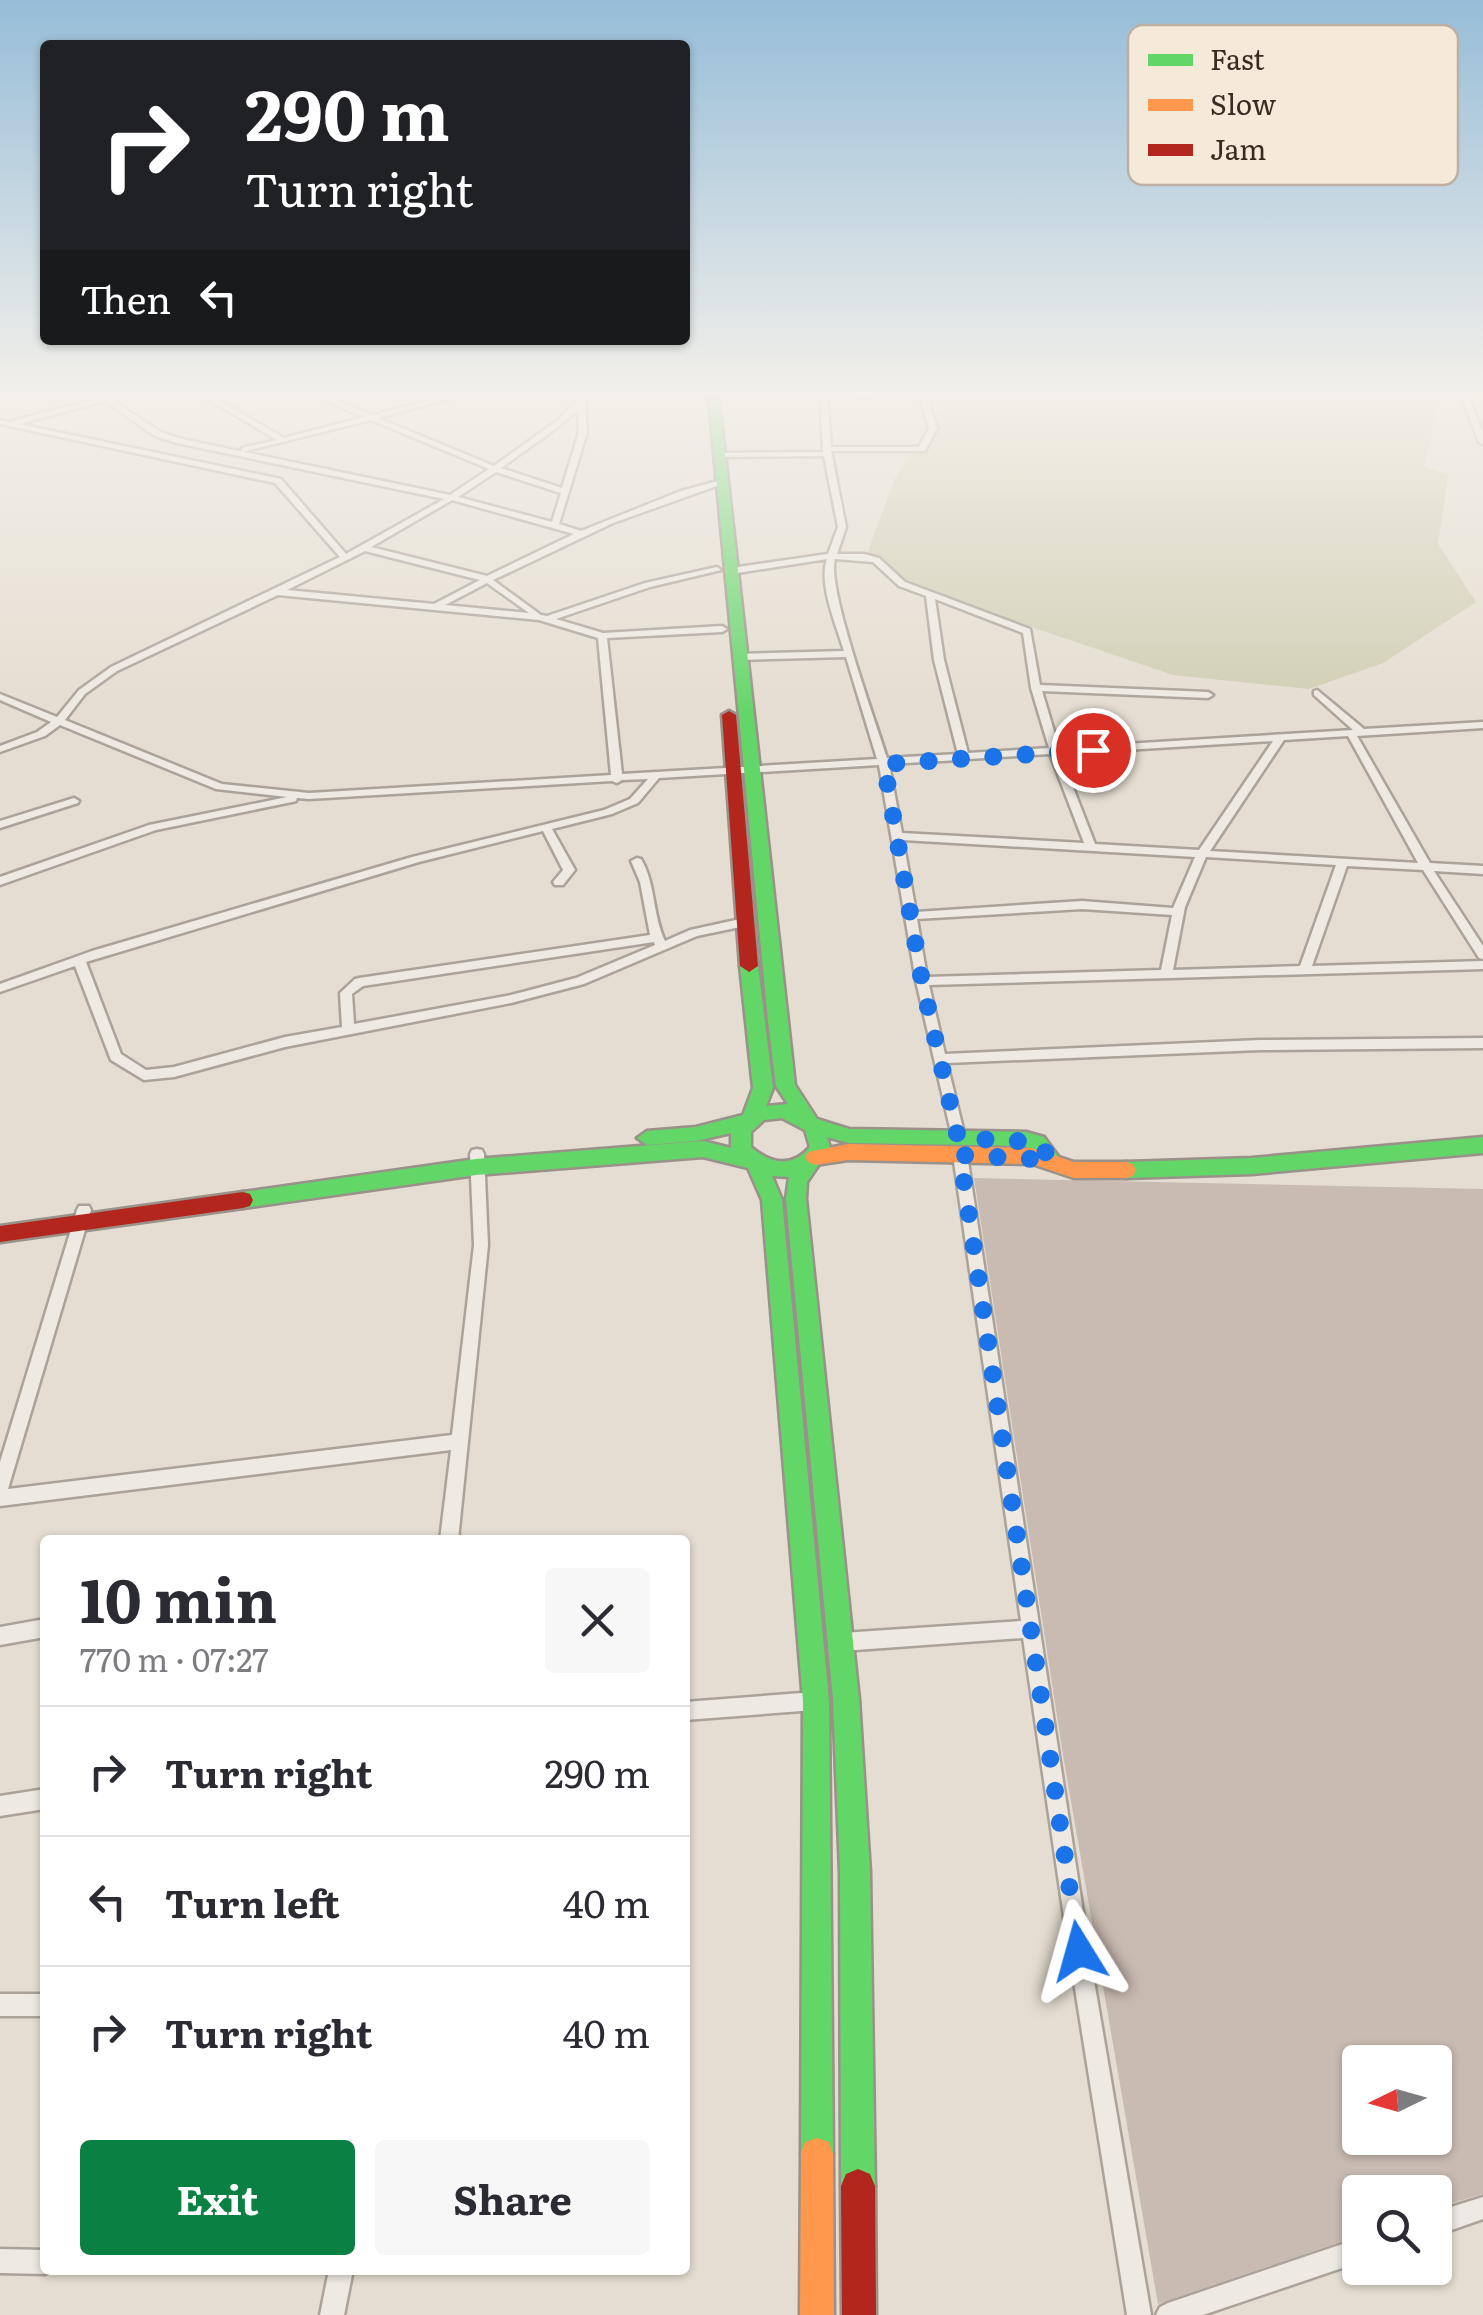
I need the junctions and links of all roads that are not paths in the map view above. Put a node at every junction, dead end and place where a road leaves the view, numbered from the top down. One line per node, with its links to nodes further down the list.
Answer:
1 (294, 499): 12 (street)
2 (451, 499): 10 (street)
3 (457, 499): 8 (street)
4 (564, 499): 8 (street)
5 (672, 499): 9 (street)
6 (717, 499): 13 (main road)
7 (837, 499): 11 (street)
8 (555, 524): 9 (street)
9 (579, 533): 14 (street)
10 (364, 548): 12 (street); 14 (street)
11 (830, 556): 13 (street); 16 (street); 21 (street)
12 (345, 557): 15 (street)
13 (724, 570): 18 (street); 19 (main road); 22 (main road)
14 (486, 579): 17 (street); 18 (street)
15 (274, 592): 17 (street); 27 (street)
16 (930, 596): 23 (street); 33 (street)
17 (433, 609): 18 (street)
18 (544, 618): 20 (street)
19 (722, 628): 20 (street); 35 (main road)
20 (602, 636): 37 (street)
21 (850, 654): 22 (street); 34 (street)
22 (739, 657): 35 (main road)
23 (1036, 688): 25 (street); 32 (street)
24 (1317, 693): 29 (street)
25 (1208, 695)
26 (0, 697): 27 (street)
27 (60, 720): 31 (street); 38 (street)
28 (1483, 725): 29 (street)
29 (1357, 733): 30 (street); 47 (street)
30 (1280, 738): 32 (street); 44 (street)
31 (0, 749)
32 (1056, 753): 33 (street); 43 (street)
33 (964, 759): 34 (street)
34 (884, 764): 35 (street); 42 (street)
35 (744, 772): 36 (street); 53 (main road); 66 (main road)
36 (654, 778): 37 (street); 41 (street)
37 (616, 780): 38 (street)
38 (309, 796): 49 (street)
39 (74, 800): 40 (street)
40 (0, 825)
41 (546, 827): 50 (street); 56 (street)
42 (896, 836): 43 (street); 52 (street)
43 (1091, 848): 44 (street)
44 (1202, 854): 46 (street); 51 (street)
45 (637, 862): 54 (street)
46 (1342, 863): 47 (street); 58 (street)
47 (1426, 868): 48 (street); 55 (street)
48 (1483, 870)
49 (0, 882)
50 (559, 882)
51 (1178, 912): 52 (street); 59 (street)
52 (911, 916): 60 (street)
53 (745, 922): 54 (street); 65 (main road)
54 (659, 941): 62 (street); 62 (street)
55 (1483, 955)
56 (79, 960): 61 (street); 62 (street)
57 (1483, 965): 58 (street)
58 (1305, 968): 59 (street)
59 (1167, 972): 60 (street)
60 (922, 981): 64 (street)
61 (0, 988)
62 (348, 1029)
63 (1483, 1043): 64 (street)
64 (940, 1058): 68 (street)
65 (750, 1120): 66 (main road); 69 (main road); 71 (main road)
66 (811, 1123): 68 (main road); 70 (main road)
67 (1483, 1145): 68 (main road)
68 (959, 1146): 70 (main road); 80 (street)
69 (476, 1160): 71 (main road); 72 (main road); 75 (street)
70 (811, 1161): 71 (main road); 82 (main road)
71 (754, 1164): 83 (main road)
72 (83, 1216): 73 (main road); 74 (main road); 76 (street)
73 (0, 1221)
74 (0, 1234)
75 (456, 1442): 77 (street); 78 (street)
76 (0, 1489)
77 (0, 1498)
78 (449, 1535)
79 (40, 1629): 81 (street)
80 (1030, 1629): 82 (street); 100 (street)
81 (0, 1636)
82 (841, 1642): 83 (street); 84 (main road)
83 (811, 1644): 85 (main road)
84 (846, 1700): 85 (street); 99 (main road)
85 (816, 1702): 86 (street); 98 (main road)
86 (690, 1711)
87 (40, 1800): 88 (street)
88 (0, 1806)
89 (0, 2006): 90 (street)
90 (40, 2006)
91 (1483, 2208): 92 (street)
92 (1452, 2218)
93 (1342, 2256): 101 (street)
94 (0, 2262): 95 (street)
95 (40, 2262)
96 (340, 2275): 97 (street)
97 (332, 2315)
98 (817, 2315)
99 (859, 2315)
100 (1139, 2315)
101 (1168, 2315)

